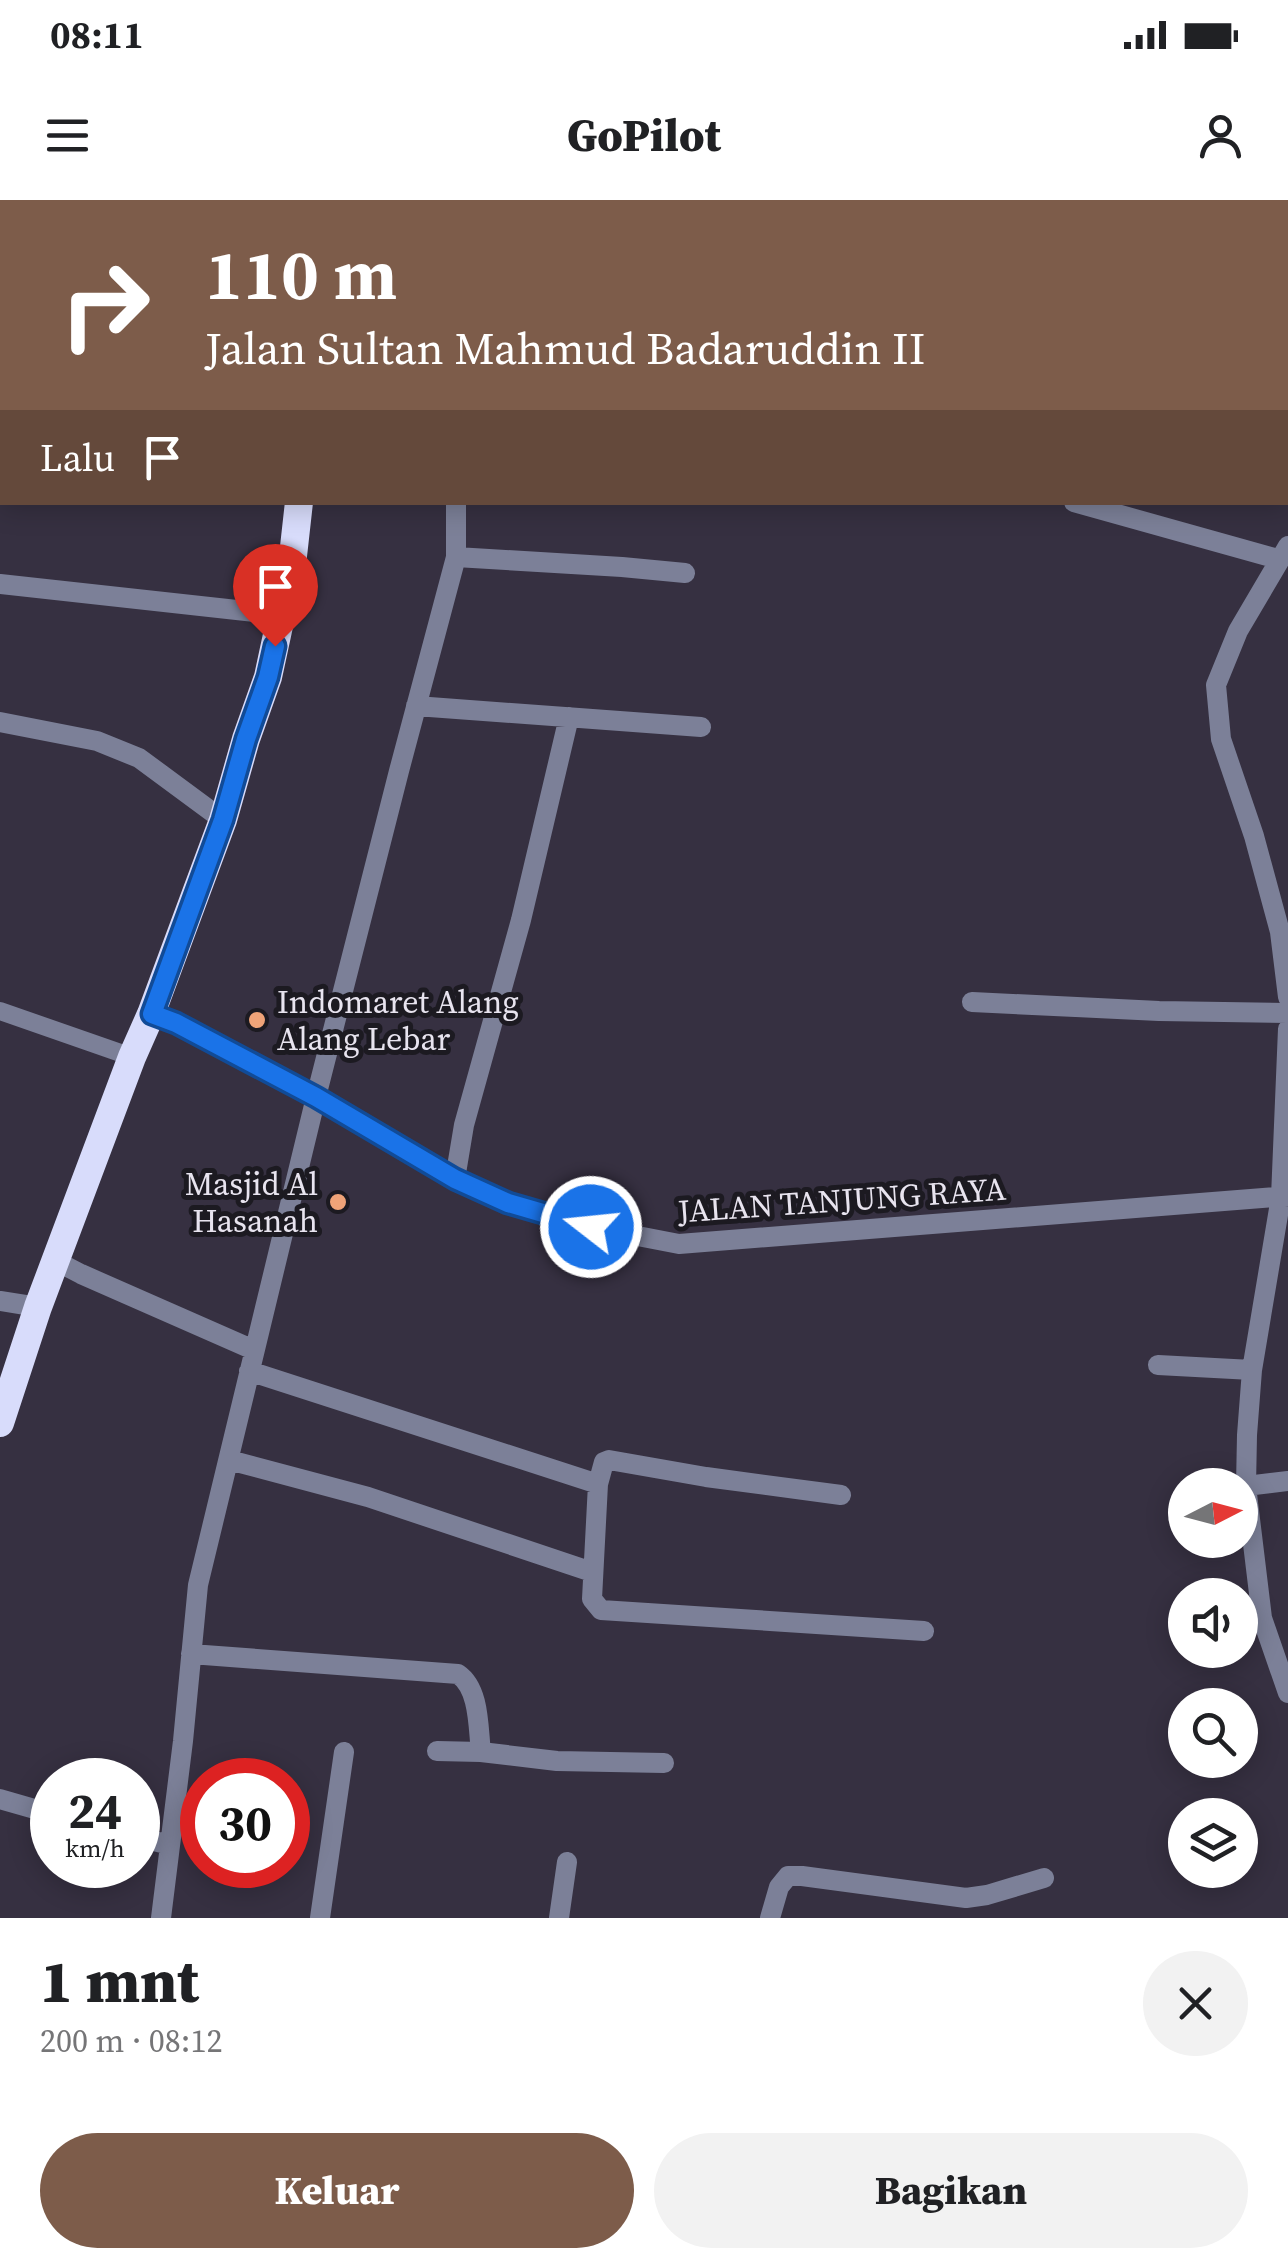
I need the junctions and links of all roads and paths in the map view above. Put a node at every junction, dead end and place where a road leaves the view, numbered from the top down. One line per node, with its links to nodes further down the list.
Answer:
1 (299, 505): 8 (highway)
2 (456, 505): 5 (street)
3 (1086, 505): 4 (street)
4 (1283, 553): 14 (street)
5 (456, 557): 6 (street); 9 (street)
6 (685, 573)
7 (0, 584): 8 (street)
8 (282, 615): 13 (highway)
9 (416, 706): 10 (street); 22 (street)
10 (569, 716): 12 (street); 23 (street)
11 (0, 722): 13 (street)
12 (702, 726)
13 (223, 820): 19 (highway)
14 (1284, 931): 15 (street)
15 (1288, 997)
16 (972, 1002): 18 (street)
17 (0, 1010): 21 (lane)
18 (1288, 1013)
19 (152, 1014): 21 (highway); 22 (street, JALAN TANJUNG RAYA)
20 (1288, 1029): 24 (street)
21 (132, 1058): 25 (highway)
22 (316, 1097): 23 (street, JALAN TANJUNG RAYA); 28 (street)
23 (455, 1179): 24 (street, JALAN TANJUNG RAYA)
24 (1284, 1197): 30 (street)
25 (56, 1261): 27 (highway); 28 (street)
26 (0, 1301): 27 (street)
27 (38, 1308): 31 (highway)
28 (252, 1360): 32 (street); 35 (street)
29 (1158, 1365): 30 (street)
30 (1252, 1370): 33 (street)
31 (0, 1423)
32 (228, 1460): 39 (street); 41 (street)
33 (1246, 1468)
34 (1288, 1481): 36 (street)
35 (598, 1484): 37 (street); 39 (street)
36 (1258, 1485)
37 (841, 1494)
38 (1255, 1558): 42 (street)
39 (592, 1572): 40 (street)
40 (924, 1631)
41 (190, 1654): 45 (street); 50 (street)
42 (1288, 1693)
43 (437, 1751): 45 (street)
44 (344, 1752): 54 (street)
45 (481, 1752): 46 (street)
46 (664, 1763)
47 (0, 1799): 48 (street)
48 (30, 1808)
49 (160, 1843): 50 (street)
50 (170, 1846): 53 (street)
51 (567, 1862): 55 (street)
52 (1044, 1878): 56 (street)
53 (162, 1918)
54 (320, 1918)
55 (559, 1918)
56 (770, 1918)

